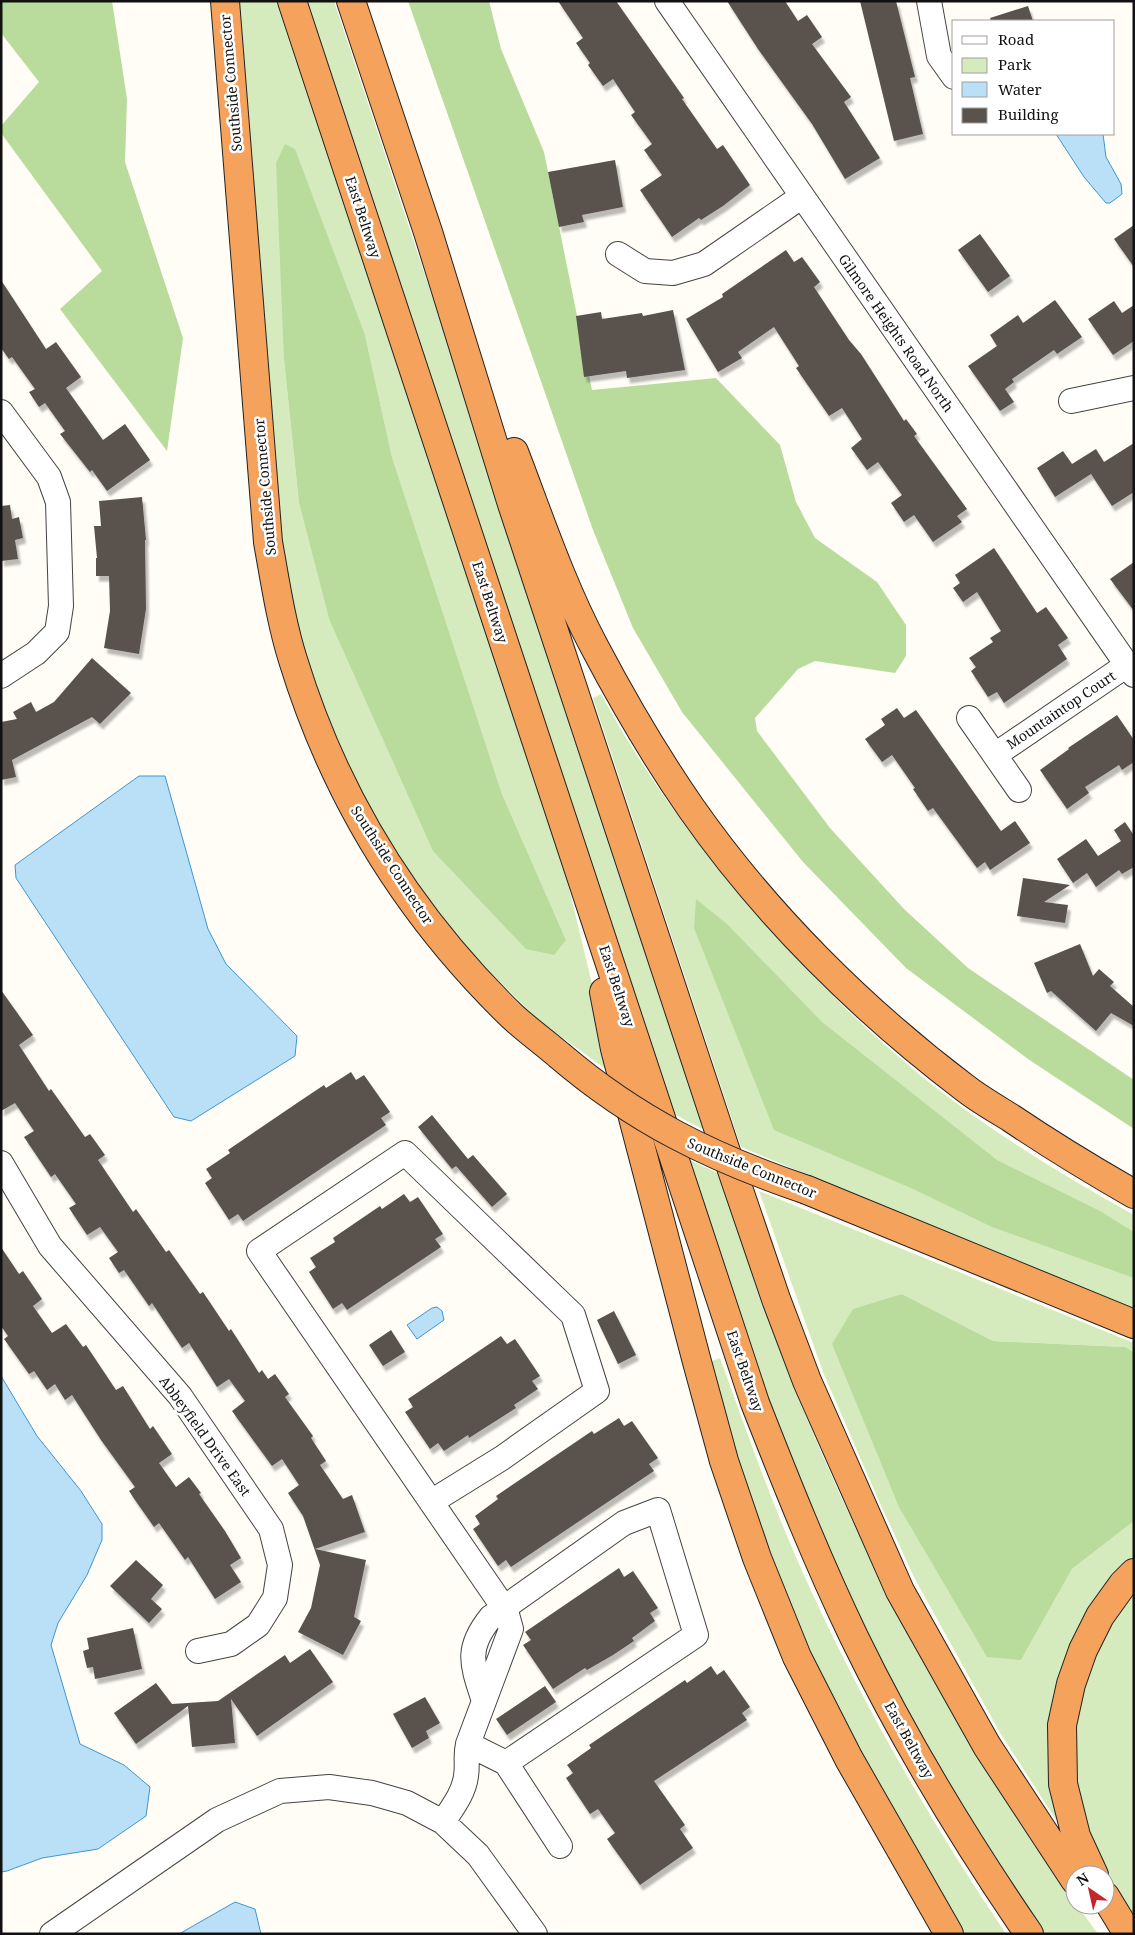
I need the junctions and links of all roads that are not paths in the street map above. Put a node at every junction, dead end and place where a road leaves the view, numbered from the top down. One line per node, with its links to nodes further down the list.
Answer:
1 (225, 1): 21 (highway, Southside Connector, bridge)
2 (292, 1): 18 (highway, East Beltway)
3 (351, 1): 8 (highway)
4 (666, 1): 7 (street, Gilmore Heights Road North)
5 (930, 1): 6 (street)
6 (952, 74)
7 (801, 197): 9 (street); 13 (street, Gilmore Heights Road North)
8 (428, 232): 20 (highway); 30 (highway)
9 (618, 254)
10 (1134, 388): 11 (street)
11 (1071, 401)
12 (1, 412): 14 (street)
13 (1130, 670): 16 (street, Mountaintop Court)
14 (1, 676)
15 (969, 718): 16 (street)
16 (995, 755): 17 (street)
17 (1019, 790)
18 (581, 875): 36 (highway); 37 (highway, East Beltway)
19 (1, 1163): 25 (street, Abbeyfield Drive East)
20 (1131, 1192)
21 (1134, 1324)
22 (431, 1502): 22 (street); 24 (street)
23 (1134, 1572): 31 (highway)
24 (503, 1607): 26 (street); 27 (street)
25 (198, 1651)
26 (468, 1744): 27 (street); 28 (street)
27 (506, 1763): 29 (street)
28 (443, 1822): 34 (street); 35 (street)
29 (560, 1846)
30 (1065, 1865)
31 (1089, 1865)
32 (1115, 1913): 39 (highway)
33 (1100, 1915): 38 (highway)
34 (52, 1934)
35 (535, 1934)
36 (950, 1934)
37 (1029, 1934)
38 (1116, 1934)
39 (1128, 1934)

